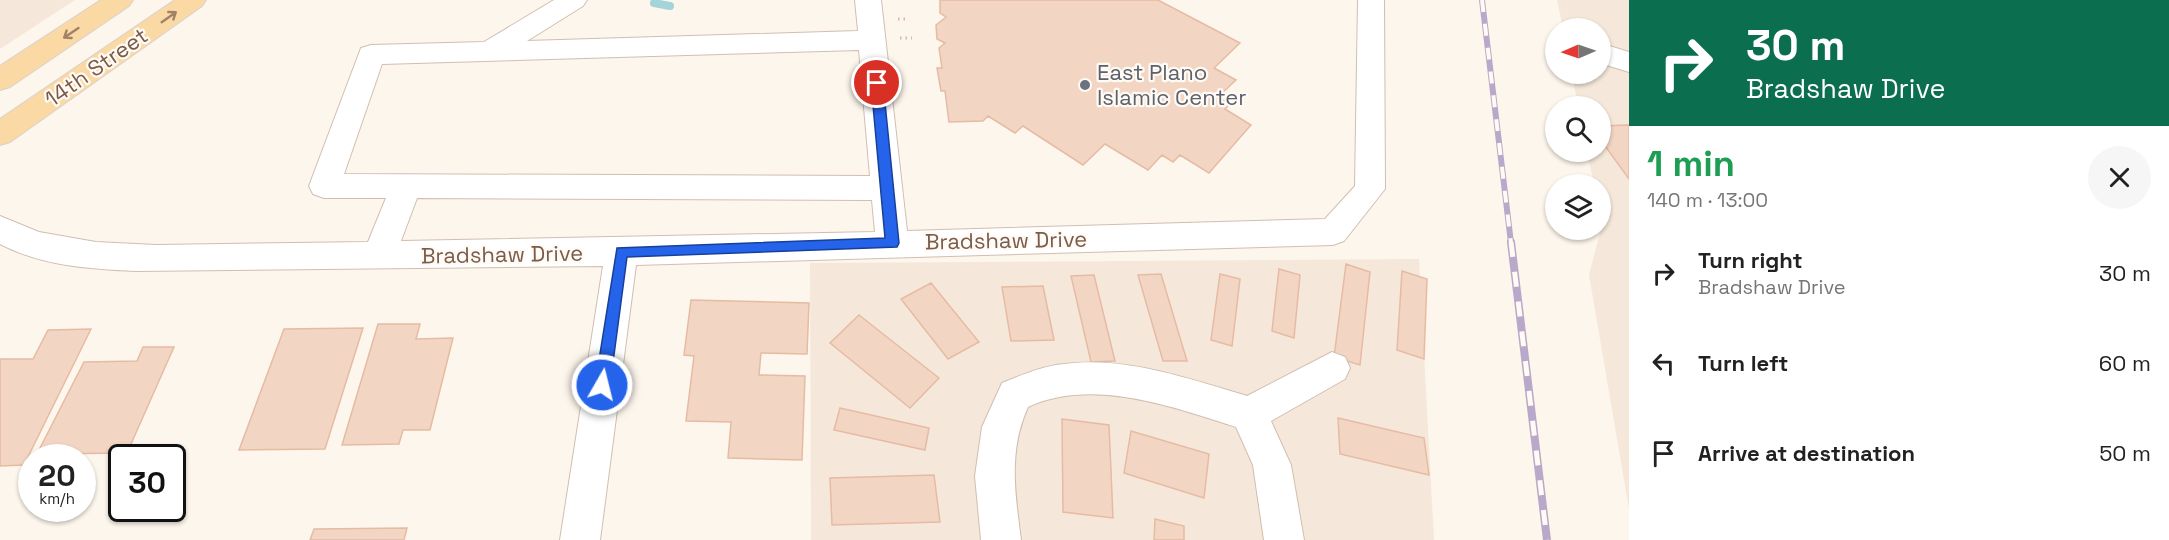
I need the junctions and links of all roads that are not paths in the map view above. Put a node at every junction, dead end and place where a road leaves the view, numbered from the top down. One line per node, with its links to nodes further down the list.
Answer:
1 (120, 0): 8 (main road, 14th Street, one-way to 8)
2 (193, 0): 9 (main road, 14th Street, one-way to 2)
3 (574, 0): 7 (street)
4 (868, 0): 6 (street)
5 (1371, 0): 13 (street, Bradshaw Drive)
6 (873, 40): 7 (street); 11 (street)
7 (489, 52): 10 (street)
8 (0, 80)
9 (0, 134)
10 (406, 186): 11 (street); 15 (street)
11 (886, 188): 13 (street)
12 (0, 229): 15 (street, Bradshaw Drive)
13 (892, 243): 14 (street, Bradshaw Drive)
14 (621, 252): 15 (street, Bradshaw Drive); 18 (street)
15 (379, 256)
16 (1332, 368): 17 (street)
17 (1249, 414): 19 (street); 20 (street)
18 (580, 540)
19 (1001, 540)
20 (1284, 540)

